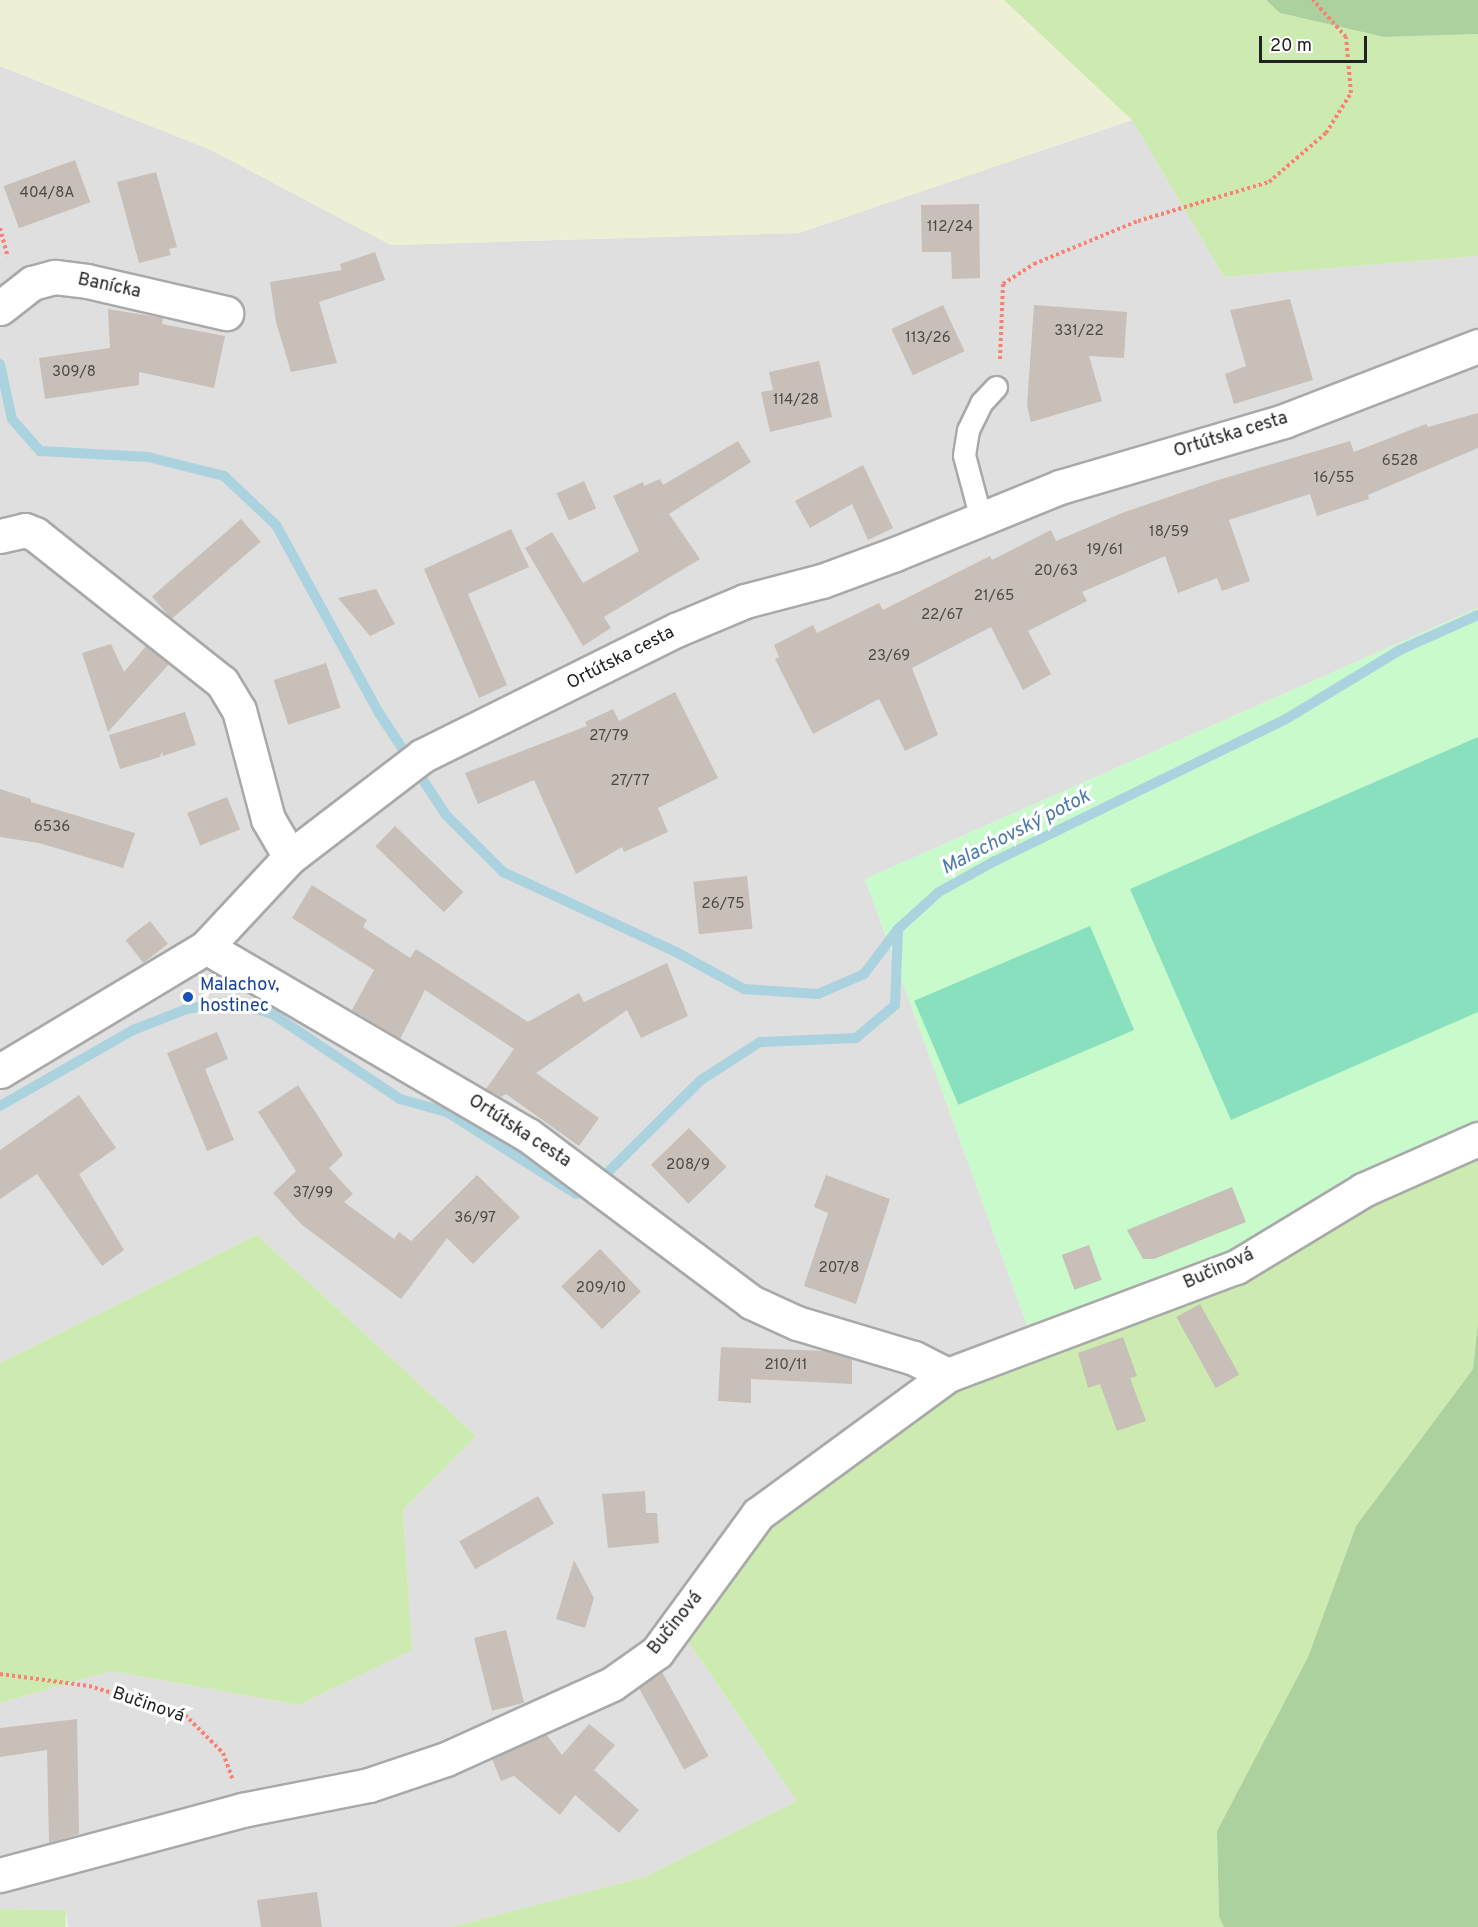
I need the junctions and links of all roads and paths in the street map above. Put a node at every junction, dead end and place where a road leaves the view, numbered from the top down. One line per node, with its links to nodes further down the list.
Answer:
1 (1313, 0): 5 (path)
2 (0, 308): 3 (street, Banícka)
3 (226, 313)
4 (1478, 346): 6 (street, Ortútska cesta)
5 (996, 387): 6 (lane)
6 (981, 519): 8 (street, Ortútska cesta)
7 (0, 536): 8 (street)
8 (290, 858): 9 (street, Ortútska cesta)
9 (206, 947): 10 (street, Ortútska cesta); 12 (street, Ortútska cesta)
10 (0, 1071)
11 (1478, 1139): 12 (street, Bučinová)
12 (948, 1375): 14 (street, Bučinová)
13 (0, 1674): 14 (path, Bučinová)
14 (242, 1810): 15 (street, Bučinová)
15 (0, 1875)

